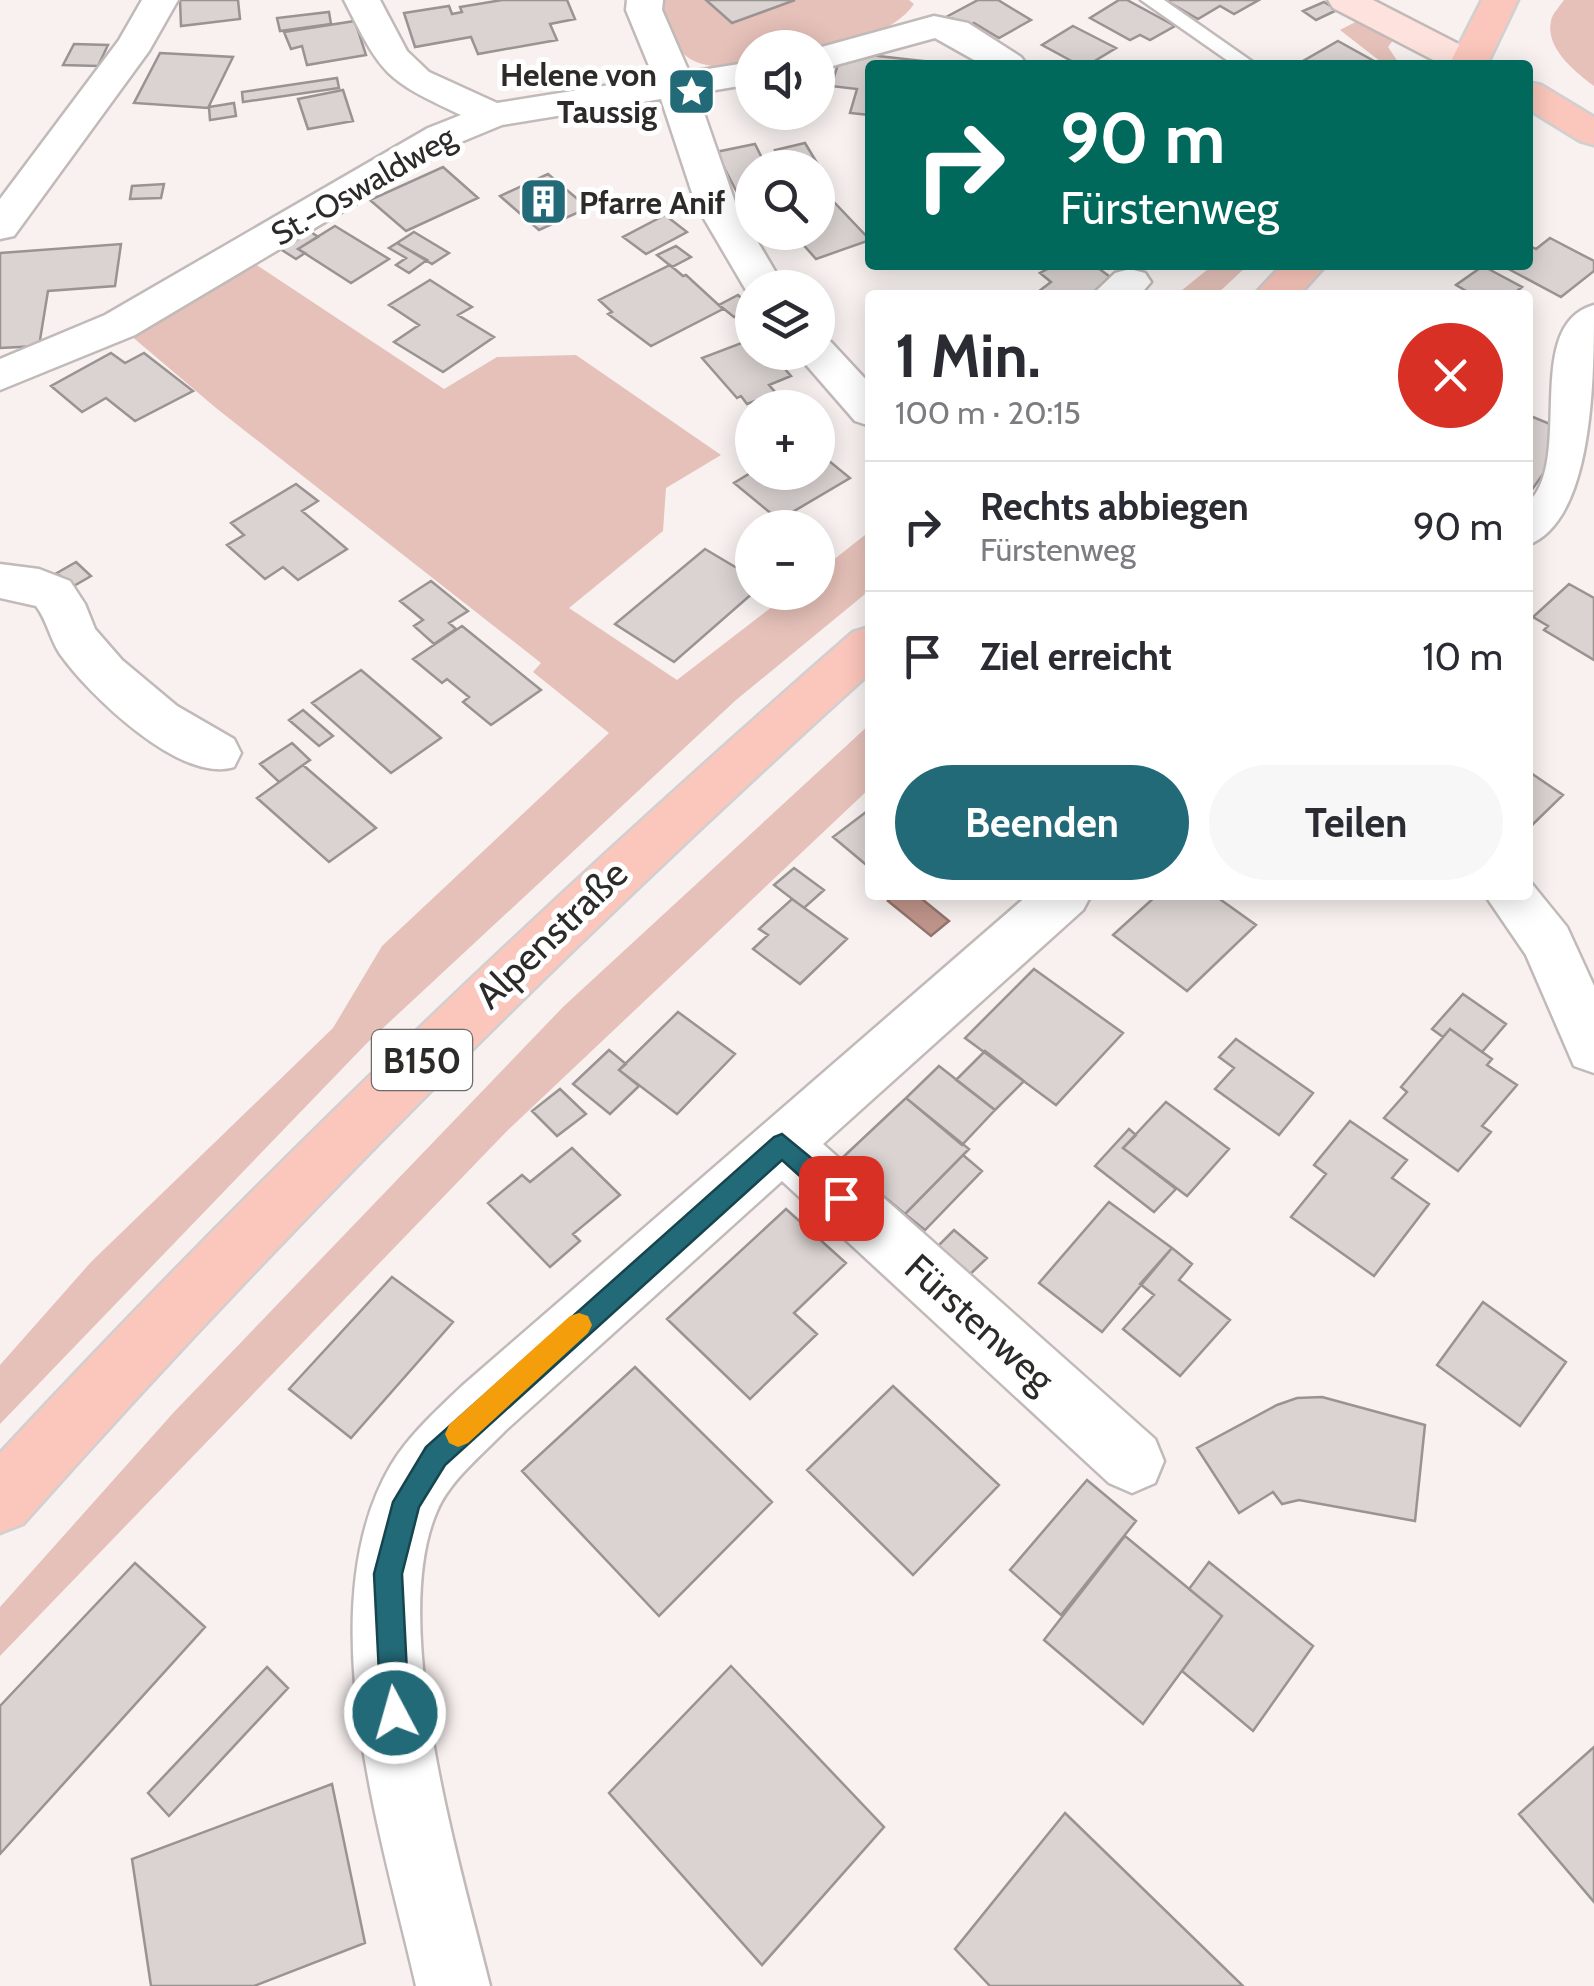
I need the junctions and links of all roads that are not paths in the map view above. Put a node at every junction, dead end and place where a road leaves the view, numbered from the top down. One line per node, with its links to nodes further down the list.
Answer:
1 (160, 0): 17 (street)
2 (362, 0): 15 (street)
3 (644, 0): 13 (street)
4 (1150, 0): 9 (lane)
5 (1346, 0): 10 (street)
6 (1500, 0): 11 (main road)
7 (835, 54): 8 (street)
8 (1000, 60)
9 (1240, 60)
10 (1460, 60)
11 (1471, 60)
12 (735, 76): 13 (street, St.-Oswaldweg)
13 (676, 86): 15 (street, St.-Oswaldweg); 18 (street)
14 (1533, 96): 16 (main road)
15 (493, 115): 23 (street, St.-Oswaldweg)
16 (1594, 133)
17 (0, 228)
18 (754, 270)
19 (1301, 270): 20 (main road)
20 (1280, 290)
21 (1594, 319): 25 (street)
22 (832, 370): 24 (street)
23 (0, 376)
24 (865, 406)
25 (1533, 524)
26 (0, 581): 28 (street)
27 (865, 649): 34 (main road, Alpenstraße / B150)
28 (216, 753)
29 (1058, 900): 32 (street)
30 (1516, 900): 31 (street)
31 (1594, 1049)
32 (782, 1145): 33 (street, Fürstenweg); 35 (street)
33 (1132, 1461)
34 (0, 1501)
35 (453, 1986)

